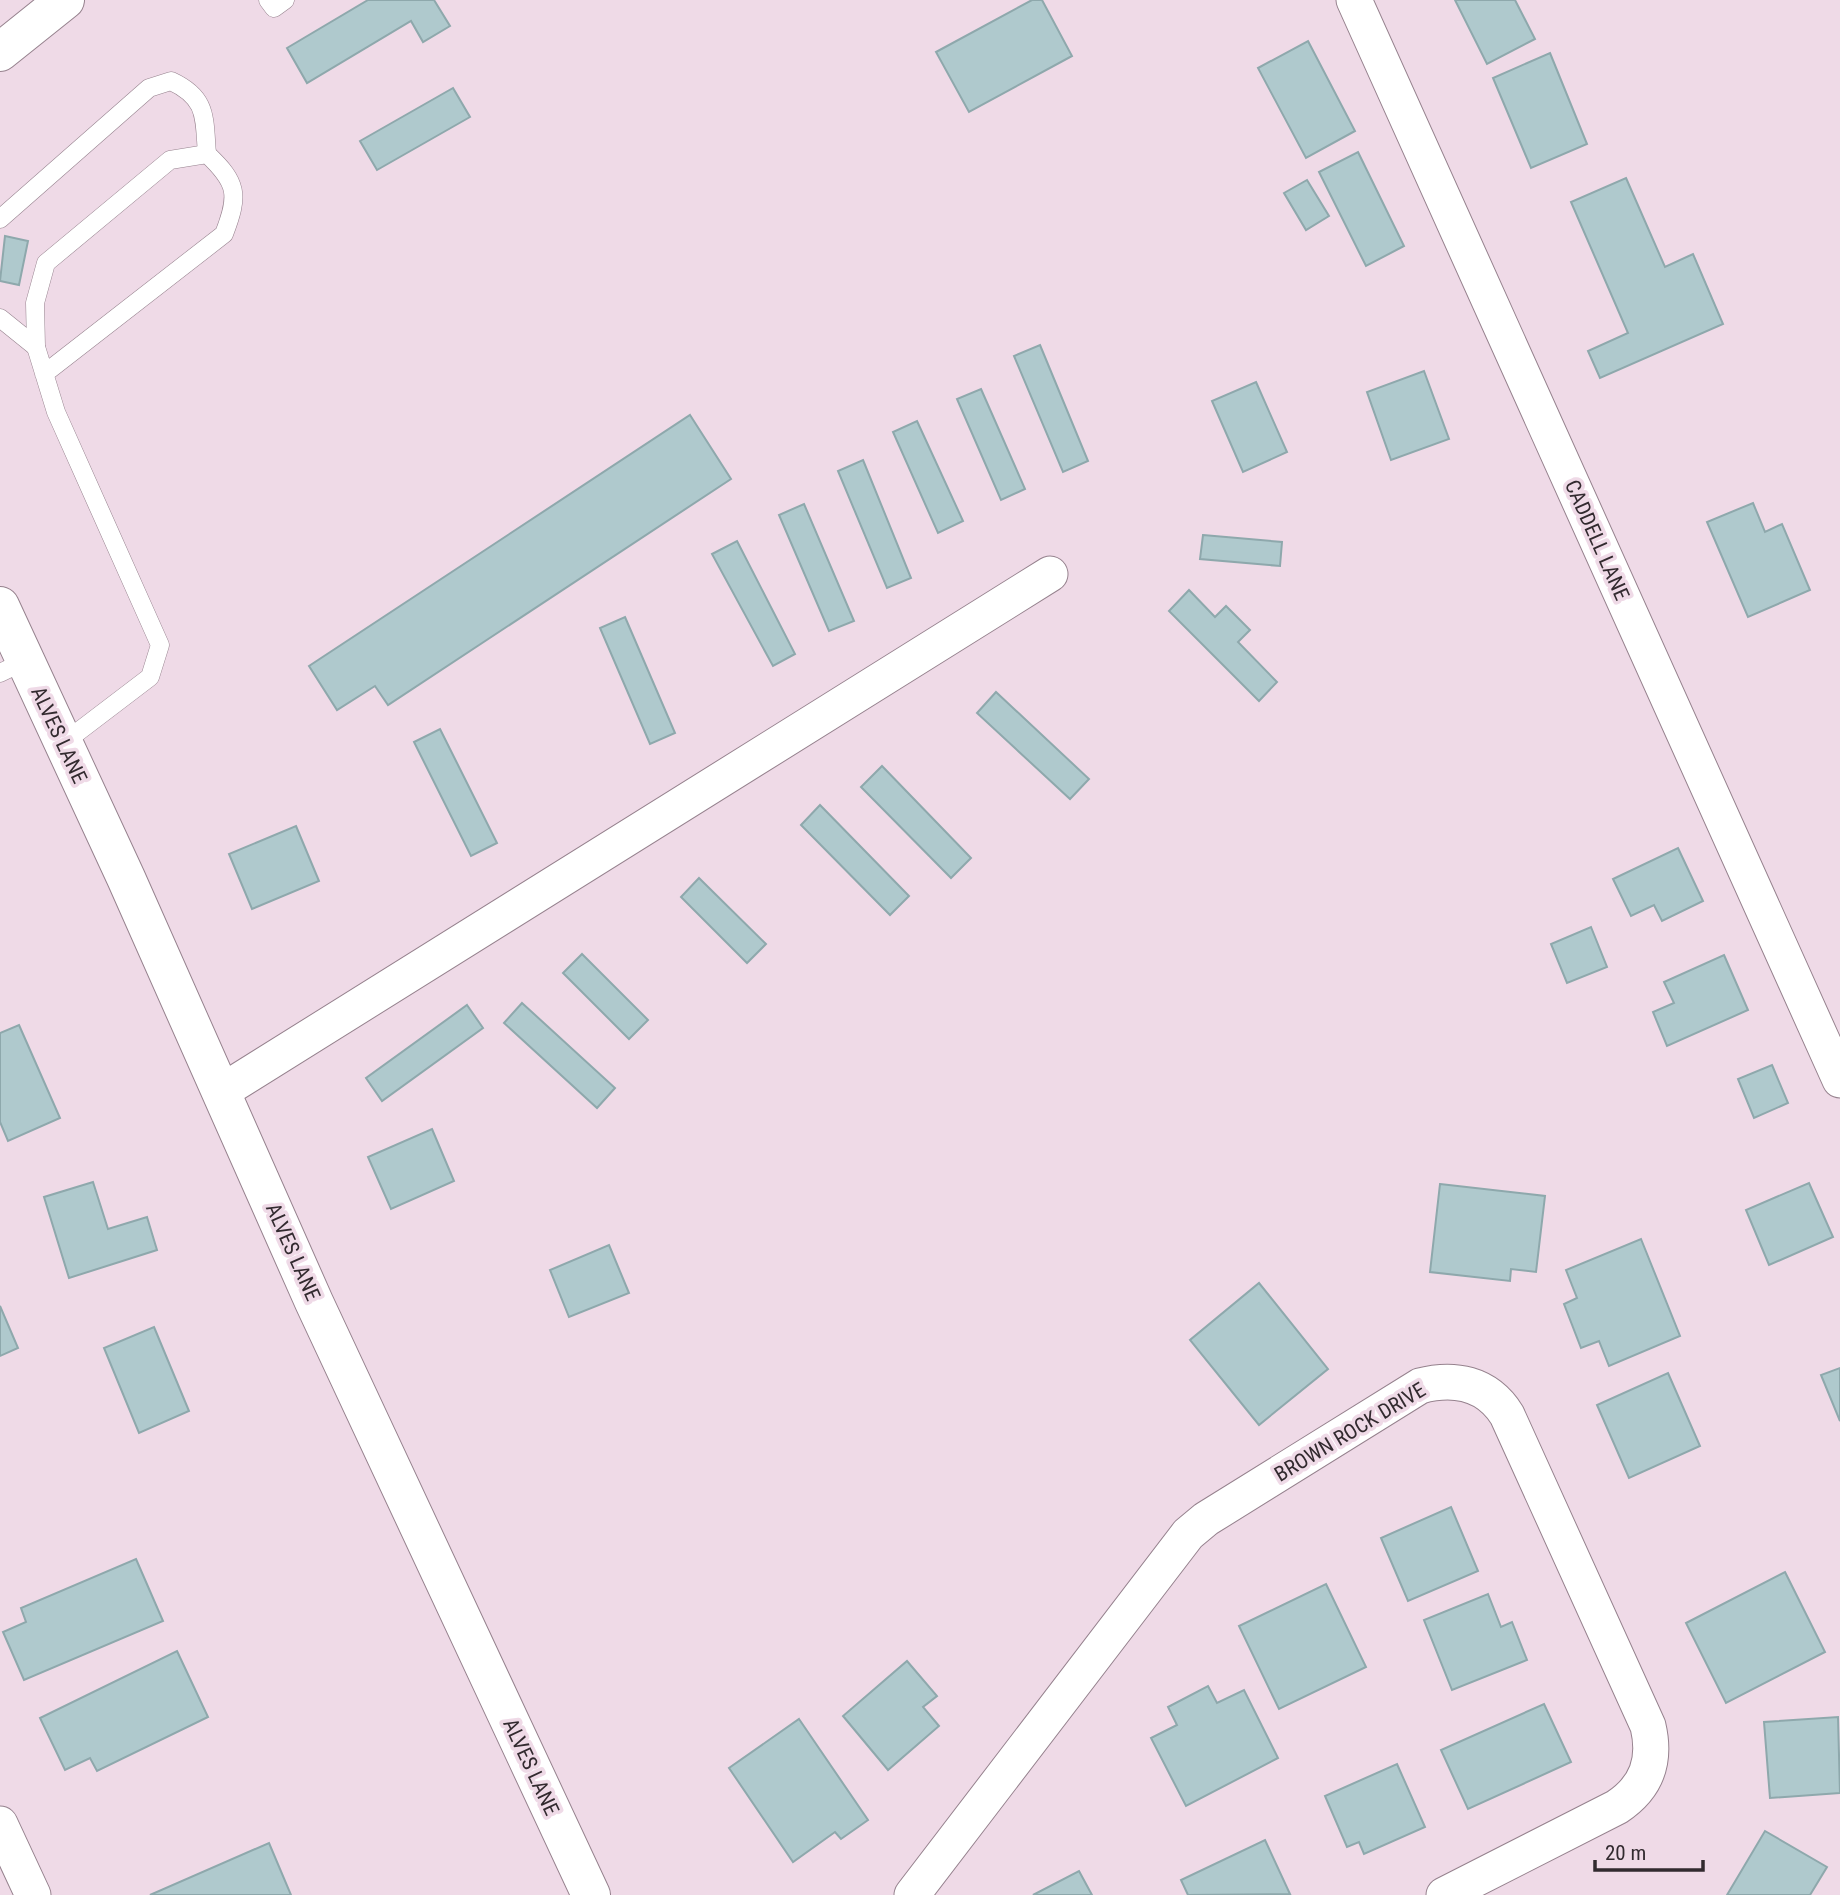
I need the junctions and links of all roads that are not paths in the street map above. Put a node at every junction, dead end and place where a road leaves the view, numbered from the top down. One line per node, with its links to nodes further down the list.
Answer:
1 (65, 0): 5 (street)
2 (268, 0): 3 (lane)
3 (285, 0)
4 (1354, 0): 15 (street, CADDELL LANE)
5 (0, 52)
6 (207, 155): 7 (lane); 9 (lane); 10 (lane)
7 (0, 219)
8 (0, 318): 9 (lane)
9 (36, 347): 10 (lane)
10 (44, 374): 14 (lane)
11 (1050, 574): 16 (street)
12 (0, 607): 13 (street, ALVES LANE)
13 (13, 667): 14 (street, ALVES LANE)
14 (62, 744): 16 (street, ALVES LANE)
15 (1840, 1080)
16 (221, 1092): 19 (street, ALVES LANE)
17 (0, 1824): 18 (street)
18 (33, 1895)
19 (591, 1895)
20 (912, 1895): 21 (street, BROWN ROCK DRIVE)
21 (1444, 1895)

